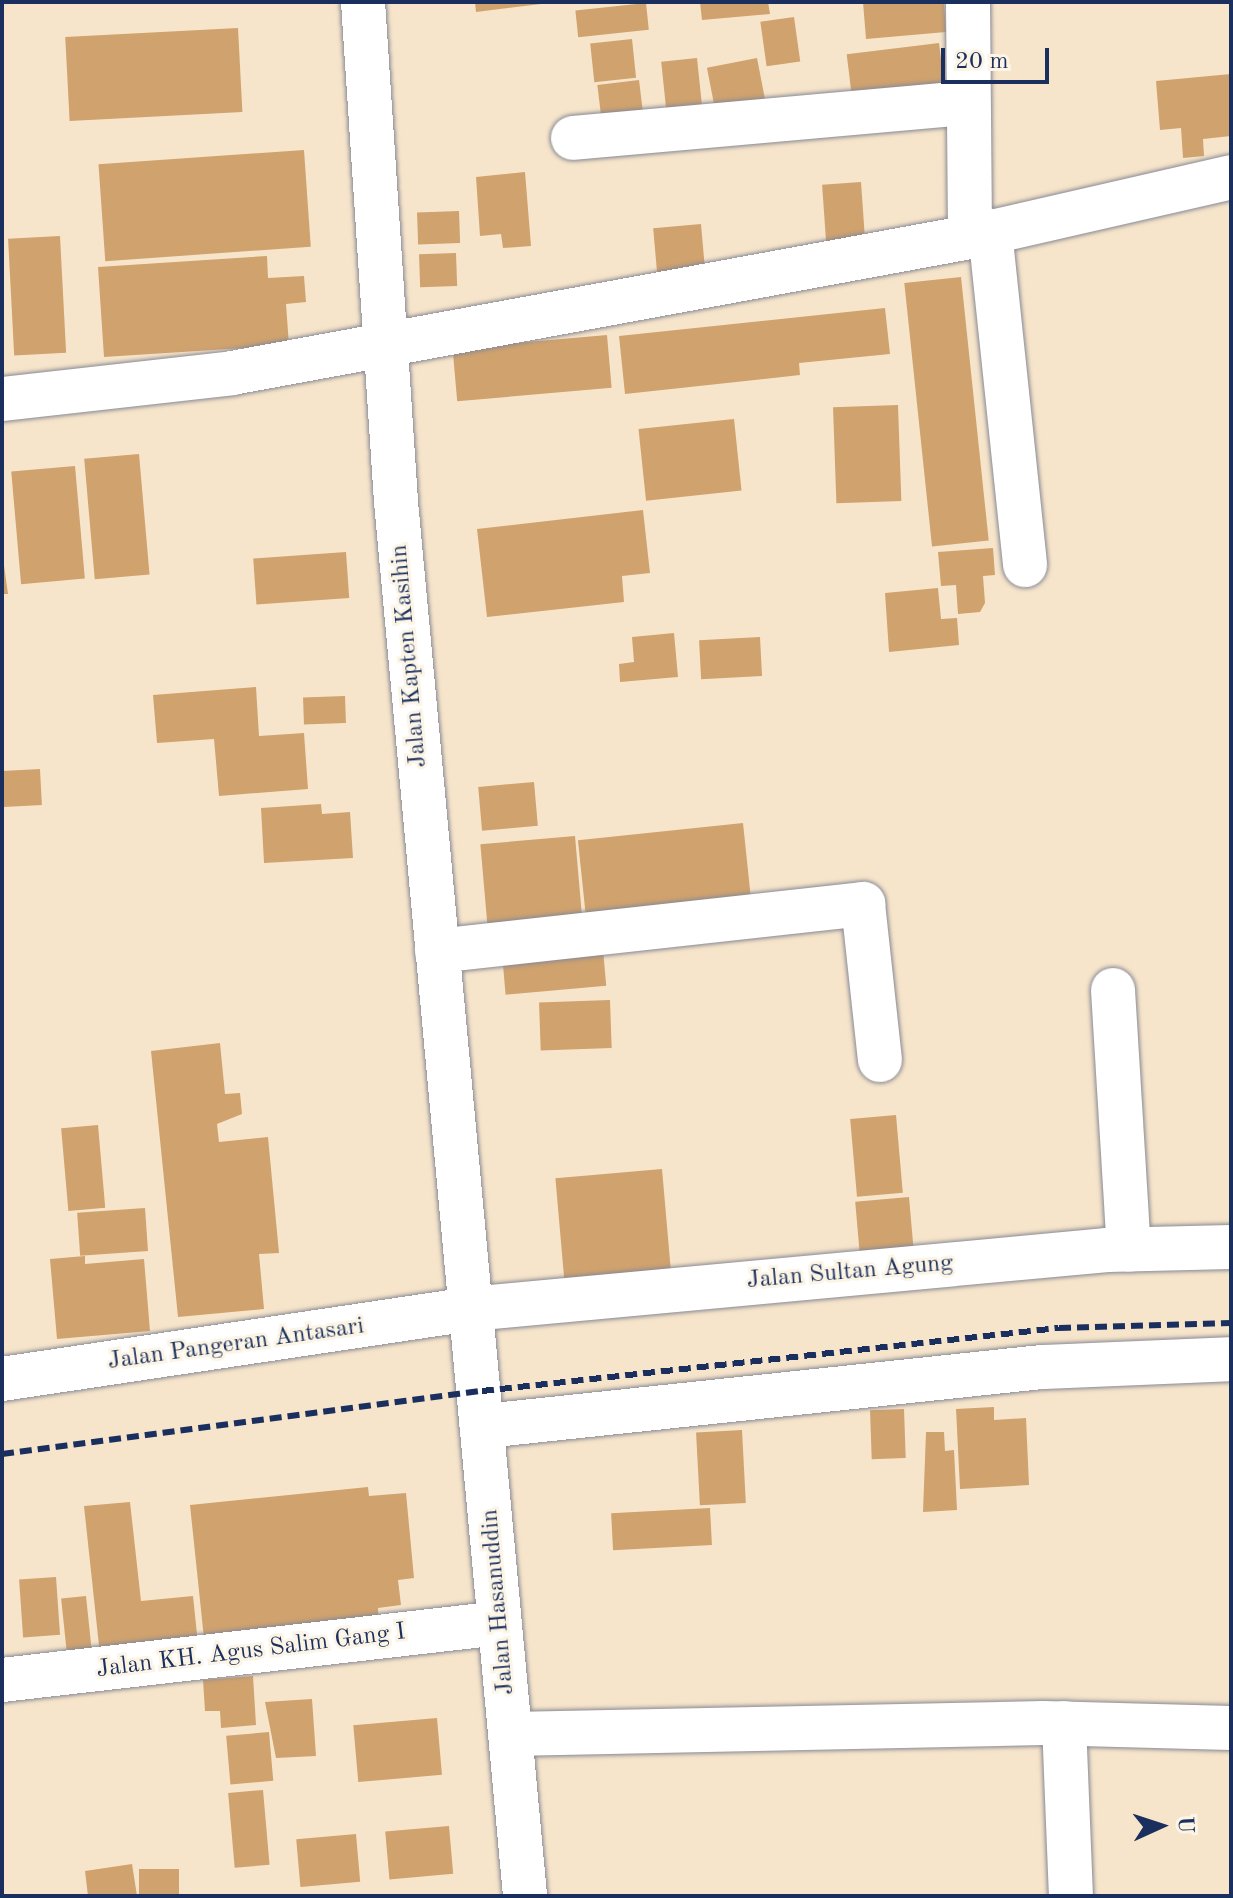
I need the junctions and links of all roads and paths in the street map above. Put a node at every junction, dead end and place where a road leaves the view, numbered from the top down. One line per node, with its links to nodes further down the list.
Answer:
1 (363, 2): 7 (street, Jalan Kapten Kasihin)
2 (968, 2): 3 (street)
3 (965, 103): 4 (street); 6 (street)
4 (573, 138)
5 (1231, 177): 6 (street)
6 (980, 234): 7 (street); 9 (street)
7 (384, 341): 8 (street); 10 (street, Jalan Kapten Kasihin)
8 (2, 399)
9 (1025, 565)
10 (437, 951): 12 (street); 15 (street, Jalan Kapten Kasihin)
11 (1113, 990): 14 (street)
12 (880, 1060)
13 (1231, 1247): 14 (street, Jalan Sultan Agung)
14 (1129, 1250): 15 (street, Jalan Sultan Agung)
15 (470, 1309): 17 (street, Jalan Pangeran Antasari); 18 (street, Jalan Hasanuddin)
16 (1231, 1359): 18 (street)
17 (2, 1379)
18 (485, 1426): 19 (street, Jalan Hasanuddin)
19 (500, 1623): 20 (street, Jalan KH. Agus Salim Gang I); 23 (street, Jalan Hasanuddin)
20 (2, 1680)
21 (1064, 1723): 22 (street); 23 (street); 25 (street)
22 (1231, 1728)
23 (511, 1734): 24 (street, Jalan Hasanuddin)
24 (525, 1896)
25 (1071, 1896)

